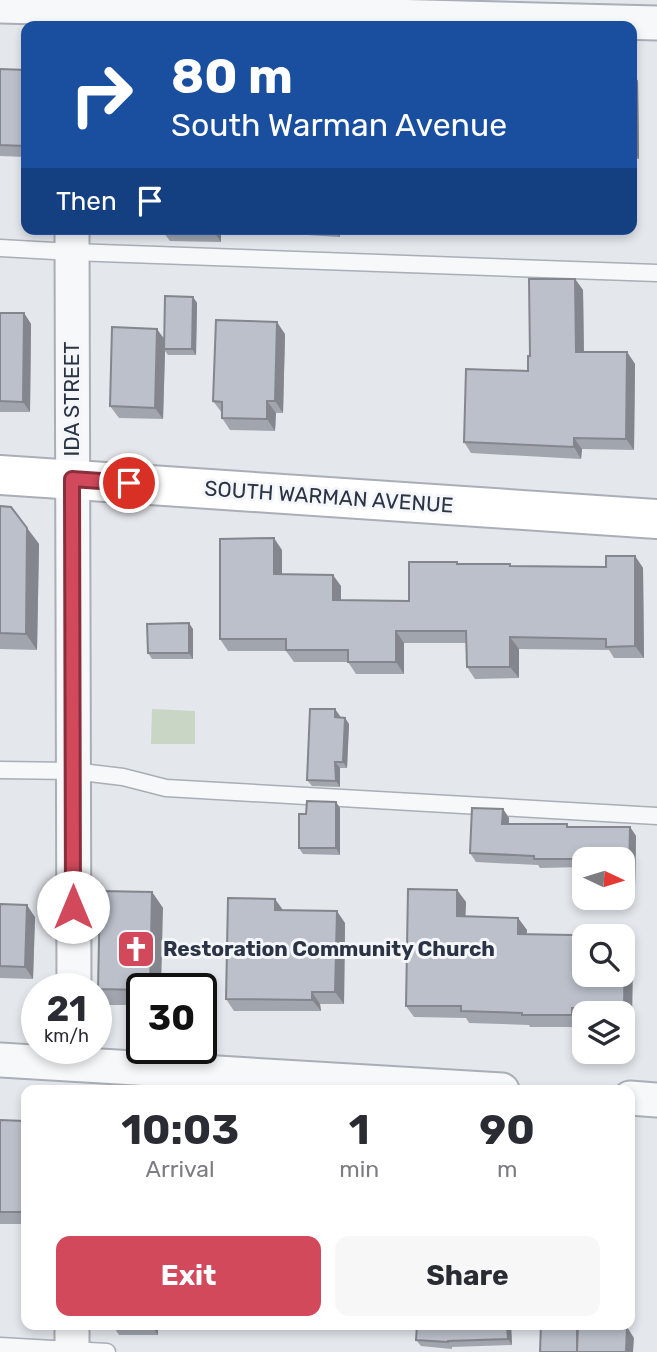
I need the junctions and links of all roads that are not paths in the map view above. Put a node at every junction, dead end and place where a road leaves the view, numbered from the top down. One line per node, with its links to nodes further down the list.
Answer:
1 (0, 6): 2 (street)
2 (72, 11): 3 (street)
3 (560, 21)
4 (637, 23): 5 (street)
5 (657, 23)
6 (72, 241): 7 (lane); 8 (lane); 10 (street, IDA STREET)
7 (0, 248)
8 (657, 273)
9 (0, 475): 10 (main road, SOUTH WARMAN AVENUE)
10 (72, 479): 11 (main road, SOUTH WARMAN AVENUE); 13 (street, IDA STREET)
11 (657, 519)
12 (0, 770): 13 (lane)
13 (73, 771): 14 (lane); 15 (street, IDA STREET)
14 (657, 816)
15 (74, 973)
16 (0, 1059): 17 (street)
17 (74, 1068): 18 (street)
18 (405, 1085)
19 (635, 1098): 20 (street)
20 (657, 1100)
21 (72, 1342): 22 (lane); 23 (lane)
22 (0, 1346)
23 (107, 1352)

